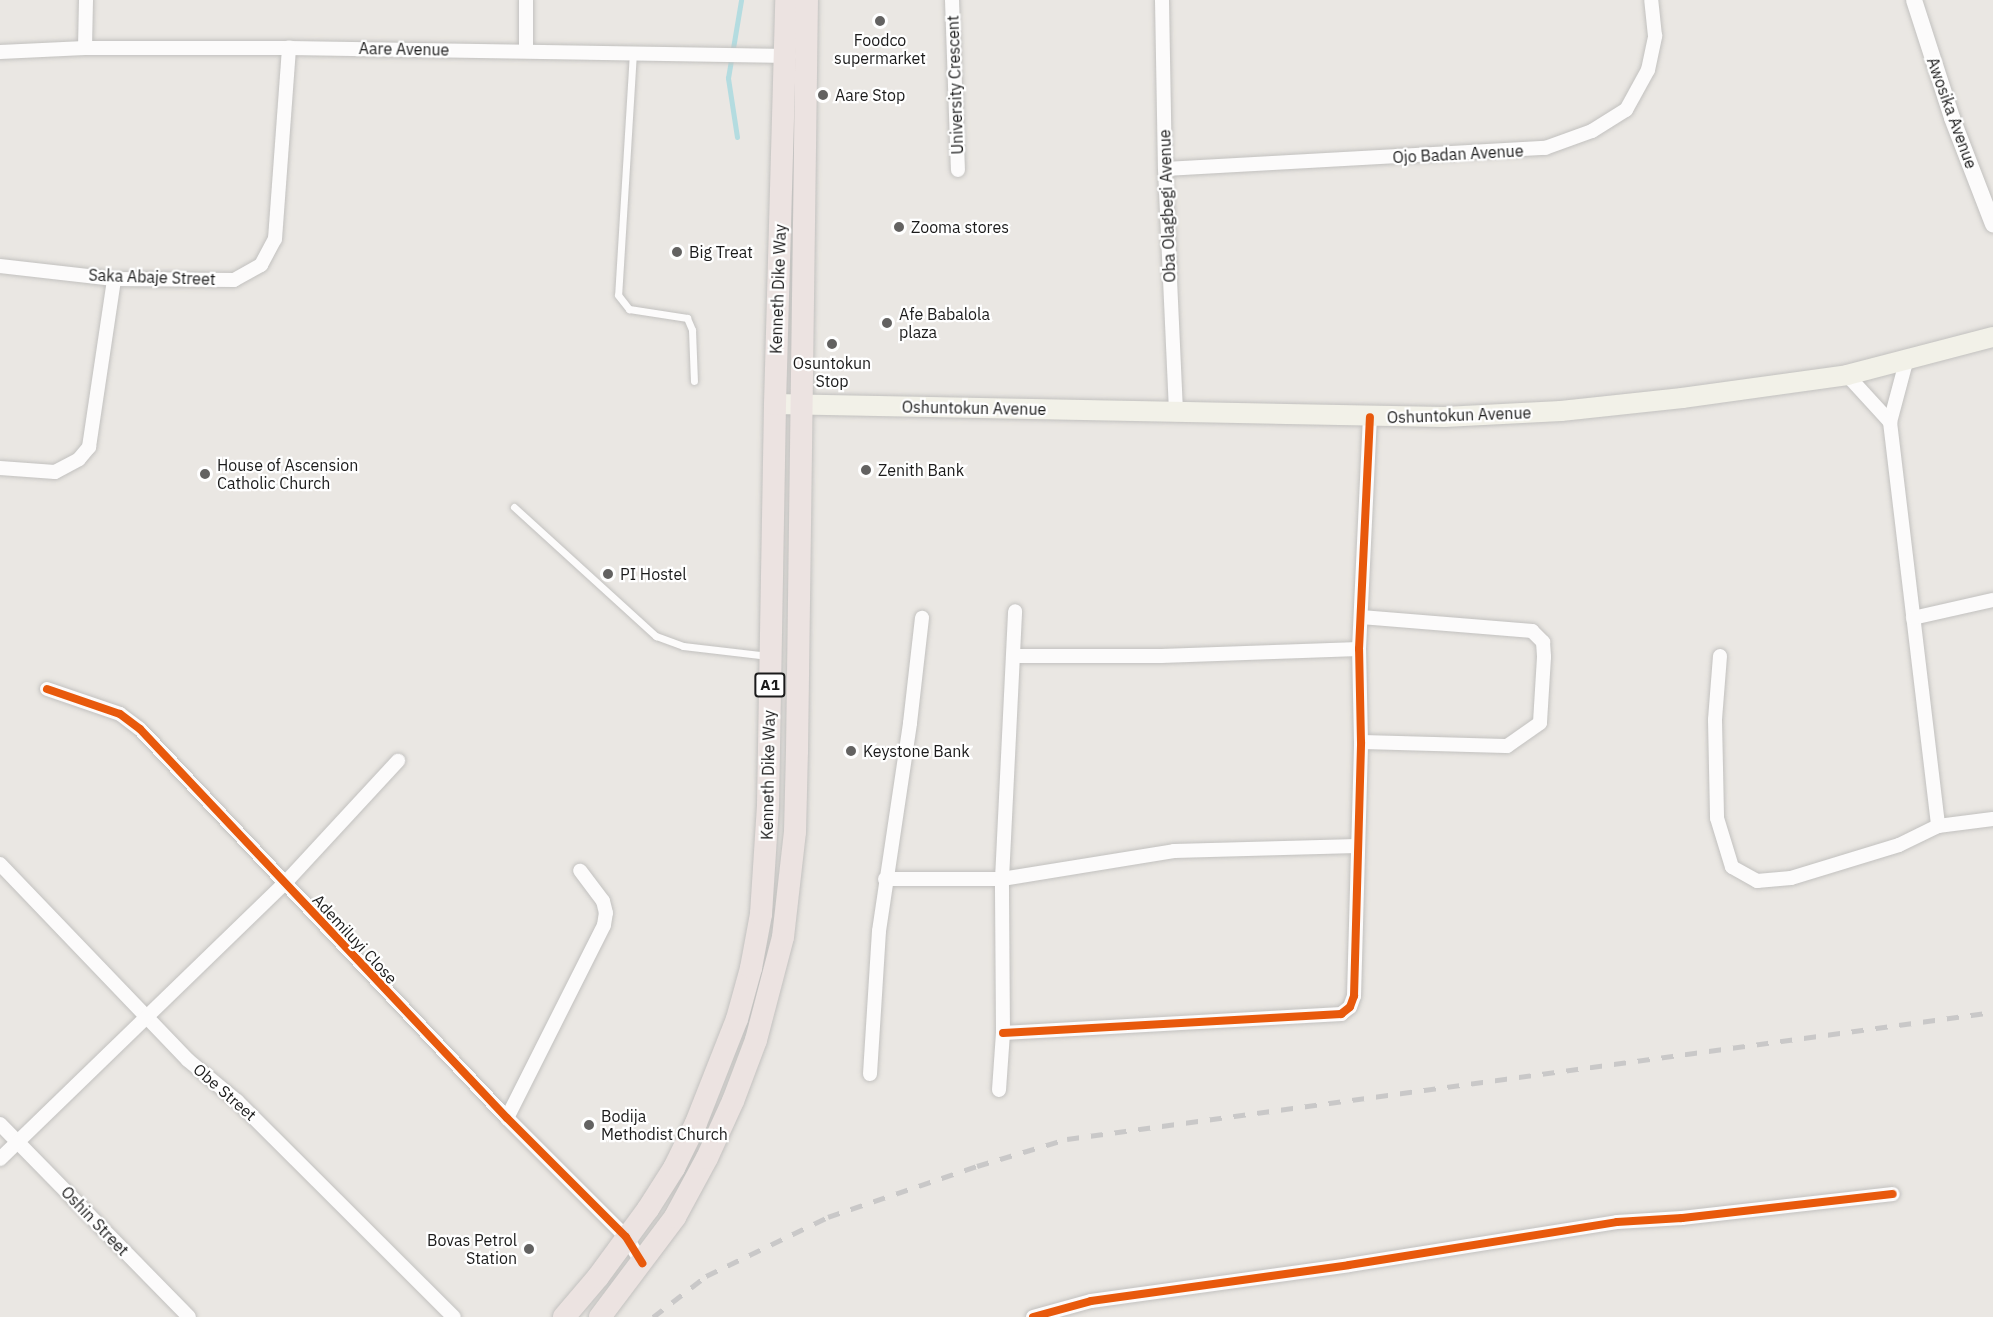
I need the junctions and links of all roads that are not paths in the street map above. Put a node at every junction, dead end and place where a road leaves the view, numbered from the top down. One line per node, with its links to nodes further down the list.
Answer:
1 (86, 0): 9 (street)
2 (526, 0): 11 (street)
3 (786, 0): 14 (highway, Kenneth Dike Way / A1)
4 (807, 0): 15 (highway, Kenneth Dike Way / A1)
5 (952, 0): 17 (street, University Crescent)
6 (1162, 0): 16 (street, Oba Olagbegi Avenue)
7 (1651, 0): 16 (street, Ojo Badan Avenue)
8 (1914, 0): 18 (street, Awosika Avenue)
9 (85, 48): 10 (street, Aare Avenue); 12 (street, Aare Avenue)
10 (289, 48): 11 (street, Aare Avenue); 20 (street, Saka Abaje Street)
11 (526, 50): 13 (street, Aare Avenue)
12 (0, 52)
13 (633, 52): 14 (street, Aare Avenue); 24 (lane)
14 (785, 54): 15 (street, Aare Avenue); 25 (highway, Kenneth Dike Way / A1)
15 (806, 63): 26 (highway, Kenneth Dike Way / A1)
16 (1165, 169): 27 (street, Oba Olagbegi Avenue)
17 (958, 170)
18 (1993, 224)
19 (0, 266): 20 (street, Saka Abaje Street)
20 (114, 279): 30 (street)
21 (1993, 337): 22 (main road, Oshuntokun Avenue)
22 (1906, 362): 23 (main road, Oshuntokun Avenue); 29 (street)
23 (1848, 375): 28 (main road, Oshuntokun Avenue); 29 (street)
24 (693, 381)
25 (775, 404): 26 (main road, Oshuntokun Avenue); 40 (highway, Kenneth Dike Way / A1)
26 (801, 405): 27 (main road, Oshuntokun Avenue); 41 (highway, Kenneth Dike Way / A1)
27 (1176, 411): 28 (main road, Oshuntokun Avenue)
28 (1370, 417): 34 (street)
29 (1890, 422): 36 (street)
30 (0, 468)
31 (514, 507): 40 (lane)
32 (1993, 600): 36 (street)
33 (1015, 611): 38 (street)
34 (1361, 617): 37 (street); 43 (street)
35 (922, 618): 50 (street)
36 (1912, 618): 46 (street)
37 (1359, 649): 38 (street); 43 (street)
38 (1013, 656): 51 (street)
39 (1720, 656): 46 (street)
40 (771, 659): 41 (highway); 62 (highway, Kenneth Dike Way / A1)
41 (798, 664): 63 (highway, Kenneth Dike Way / A1)
42 (47, 689): 52 (street, Ademiluyi Close)
43 (1361, 742): 47 (street)
44 (398, 761): 52 (street)
45 (1993, 819): 46 (street)
46 (1938, 826)
47 (1357, 846): 51 (street); 54 (street)
48 (0, 864): 53 (street, Obe Street)
49 (580, 871): 57 (street)
50 (885, 879): 51 (street); 55 (street)
51 (1002, 879): 54 (street)
52 (284, 884): 53 (street); 57 (street, Ademiluyi Close)
53 (146, 1017): 59 (street); 65 (street, Obe Street)
54 (1003, 1033): 56 (street)
55 (870, 1074)
56 (999, 1090)
57 (507, 1119): 62 (street, Ademiluyi Close)
58 (0, 1124): 59 (street, Oshin Street)
59 (17, 1142): 60 (street); 64 (street, Oshin Street)
60 (0, 1159)
61 (1893, 1194): 68 (street)
62 (627, 1237): 63 (street, Ademiluyi Close); 66 (highway, Kenneth Dike Way / A1)
63 (642, 1263): 67 (highway, Kenneth Dike Way / A1)
64 (189, 1317)
65 (454, 1317)
66 (564, 1317)
67 (600, 1317)
68 (1033, 1317)

